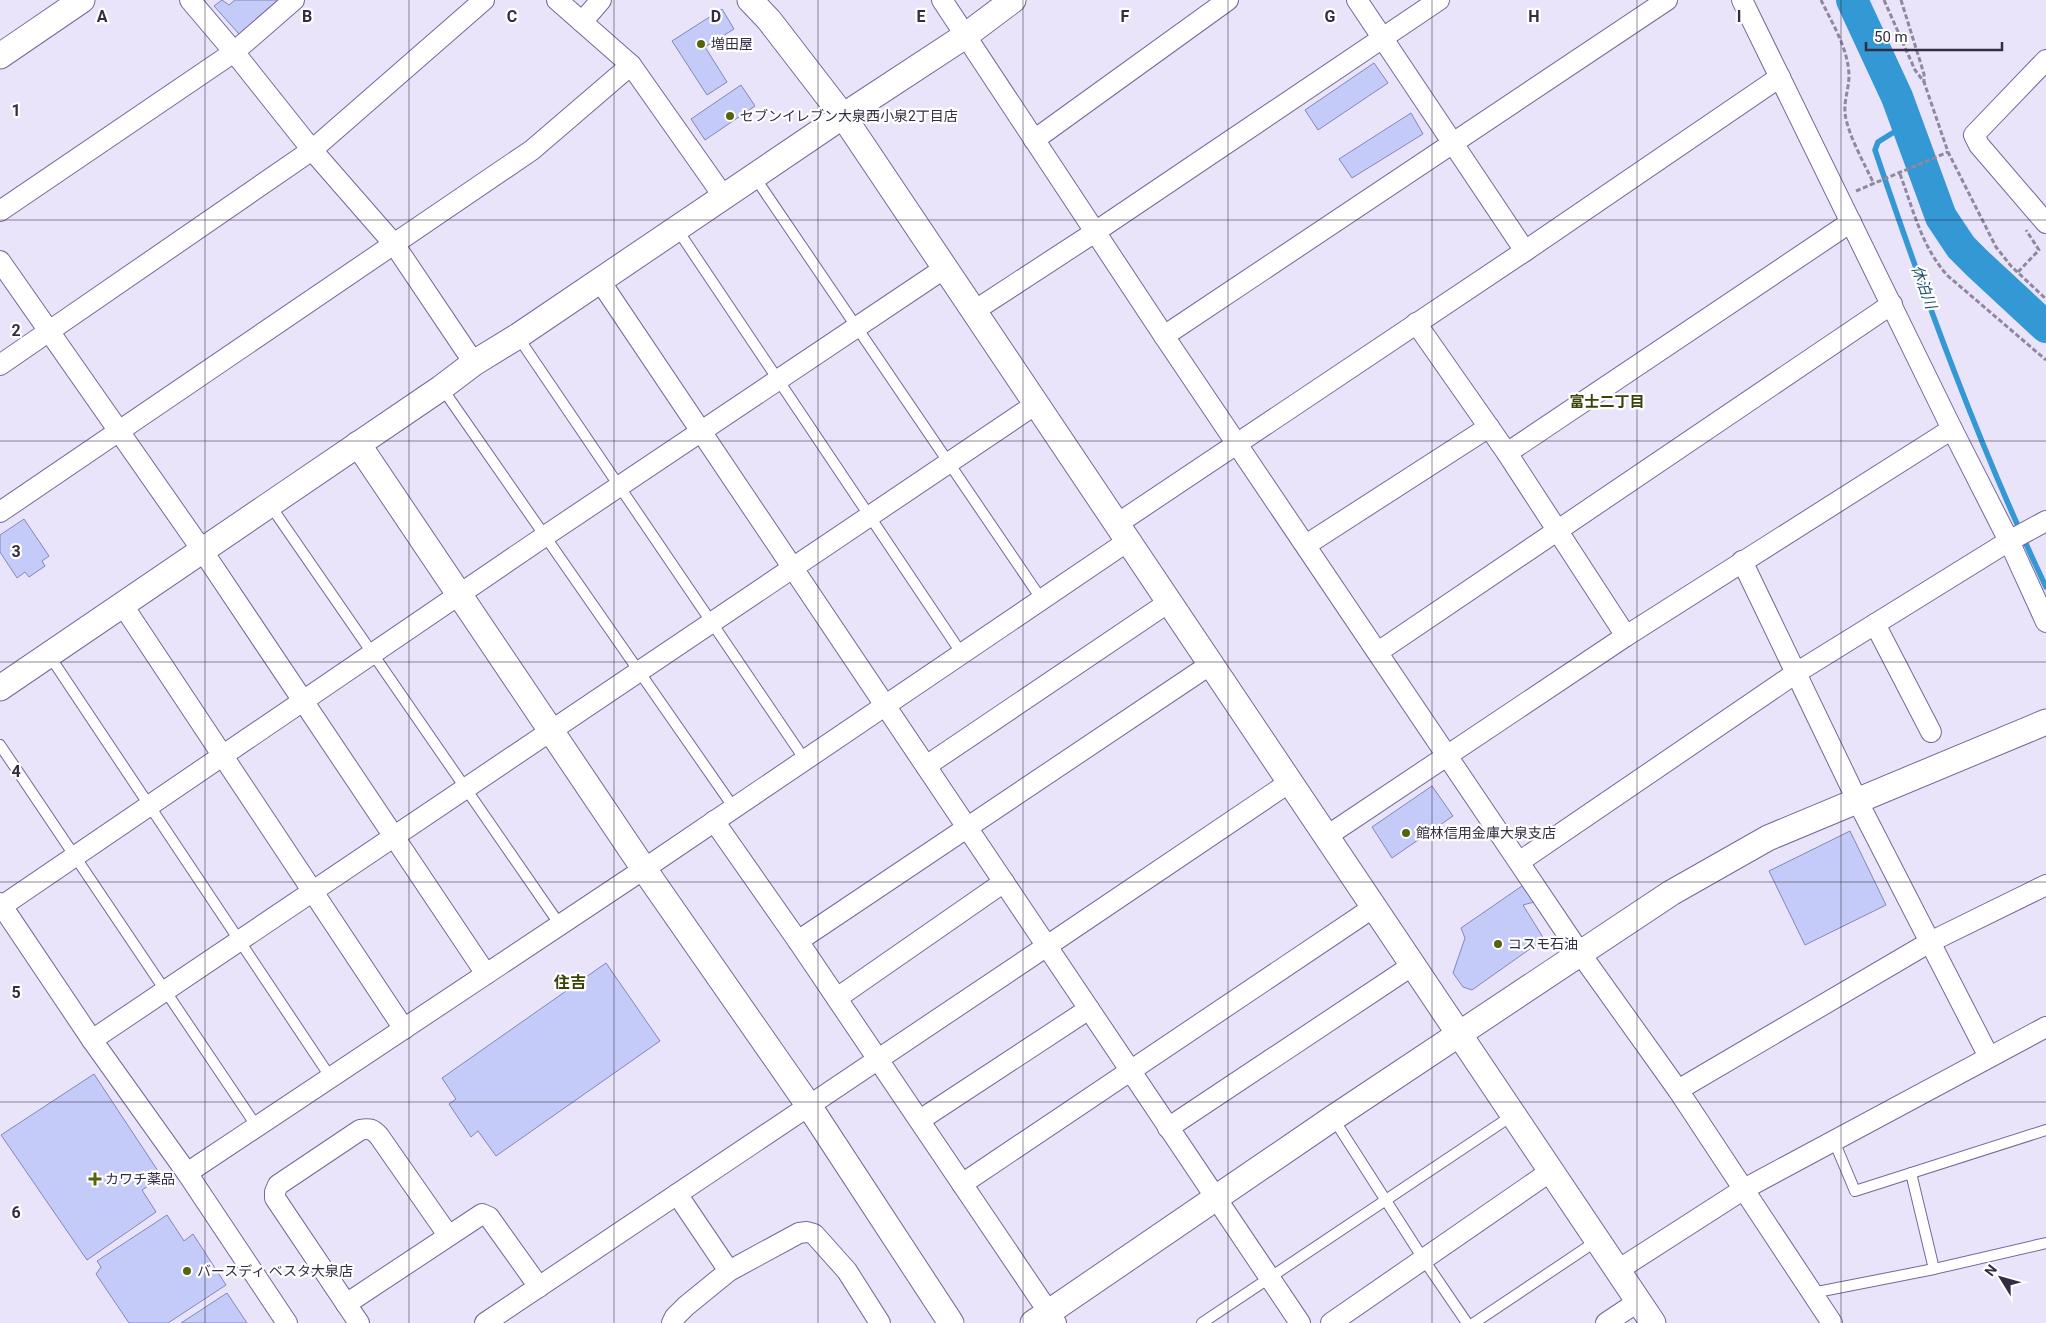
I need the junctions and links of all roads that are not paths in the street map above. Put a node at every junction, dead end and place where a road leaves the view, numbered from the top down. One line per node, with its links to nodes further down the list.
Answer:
1 (82, 0): 19 (street)
2 (190, 0): 18 (street)
3 (294, 0): 18 (street)
4 (484, 0): 26 (street)
5 (557, 0): 15 (street)
6 (601, 0): 15 (street)
7 (750, 0): 23 (street)
8 (942, 0): 16 (street)
9 (1012, 0): 16 (street)
10 (1228, 0): 24 (street)
11 (1357, 0): 17 (street)
12 (1439, 0): 17 (street)
13 (1667, 0): 25 (street)
14 (1742, 0): 22 (street)
15 (582, 22): 21 (street)
16 (965, 36): 23 (street); 24 (street)
17 (1382, 38): 25 (street); 33 (street)
18 (234, 52): 26 (street); 29 (street)
19 (0, 56)
20 (2046, 60): 31 (street)
21 (630, 65): 28 (street); 34 (street)
22 (1780, 77): 30 (street); 35 (street)
23 (843, 116): 27 (street); 37 (street)
24 (1034, 140): 33 (street)
25 (1454, 144): 35 (street); 45 (street)
26 (312, 150): 34 (street); 43 (street)
27 (754, 176): 28 (street); 42 (lane)
28 (724, 197): 32 (street)
29 (0, 211)
30 (1851, 222): 39 (street); 57 (street)
31 (2046, 223)
32 (677, 229): 38 (street); 48 (lane)
33 (1095, 232): 40 (street); 45 (street)
34 (394, 244): 46 (street); 53 (street)
35 (1524, 251): 41 (street)
36 (0, 261): 43 (street)
37 (945, 268): 40 (street); 42 (street)
38 (600, 281): 44 (street); 54 (street)
39 (1892, 304): 52 (street); 64 (street)
40 (974, 311): 50 (street)
41 (1416, 323): 51 (street); 56 (street)
42 (857, 328): 48 (street); 58 (lane)
43 (48, 332): 47 (street); 53 (street)
44 (518, 336): 46 (street); 59 (lane)
45 (1164, 336): 56 (street)
46 (474, 363): 49 (street)
47 (0, 365)
48 (778, 380): 54 (street); 62 (lane)
49 (441, 388): 55 (street); 66 (lane)
50 (1036, 404): 58 (street); 65 (street)
51 (1489, 428): 57 (street); 68 (street)
52 (1952, 429): 67 (street); 70 (street)
53 (119, 432): 61 (street); 69 (street)
54 (702, 432): 59 (street); 71 (street)
55 (358, 444): 60 (street); 72 (street)
56 (1237, 444): 65 (street); 68 (street)
57 (1507, 453): 64 (street)
58 (949, 462): 62 (street); 73 (lane)
59 (620, 487): 66 (street); 76 (lane)
60 (269, 504): 69 (street); 82 (lane)
61 (0, 512)
62 (870, 516): 71 (street); 83 (lane)
63 (2045, 527): 67 (street)
64 (1558, 531): 79 (street); 80 (street)
65 (1122, 533): 73 (street); 74 (street)
66 (545, 536): 72 (street); 85 (lane)
67 (2009, 541): 77 (street); 78 (street)
68 (1306, 545): 80 (street)
69 (202, 550): 75 (street); 88 (street)
70 (1742, 560): 79 (street); 86 (street)
71 (792, 568): 76 (street); 89 (street)
72 (460, 594): 82 (street); 91 (street)
73 (1042, 600): 83 (street)
74 (1169, 602): 84 (street); 97 (street)
75 (122, 604): 81 (street); 94 (street)
76 (712, 622): 85 (street); 96 (lane)
77 (2046, 622)
78 (1875, 624): 86 (street); 92 (street)
79 (1626, 636): 95 (street)
80 (1378, 652): 95 (street)
81 (48, 654): 87 (street); 101 (lane)
82 (372, 654): 88 (street); 99 (lane)
83 (962, 654): 89 (street)
84 (1210, 664): 98 (street); 104 (street)
85 (639, 671): 91 (street); 102 (lane)
86 (1796, 673): 100 (street); 108 (street)
87 (0, 688)
88 (303, 701): 94 (street); 105 (street)
89 (886, 706): 96 (street); 97 (street)
90 (2046, 722): 100 (street)
91 (551, 730): 99 (street); 109 (street)
92 (1931, 732)
93 (0, 745): 107 (lane)
94 (223, 756): 101 (street); 112 (street)
95 (1447, 757): 106 (street); 108 (street)
96 (805, 760): 102 (street)
97 (926, 766): 104 (street)
98 (1290, 782): 106 (street); 119 (street)
99 (466, 788): 105 (street); 115 (lane)
100 (1858, 802): 118 (street); 120 (street)
101 (149, 806): 107 (street); 116 (lane)
102 (734, 808): 103 (street)
103 (714, 821): 109 (street); 117 (street)
104 (967, 827): 110 (street); 117 (street)
105 (394, 836): 112 (street); 122 (street)
106 (1326, 836): 114 (street)
107 (74, 856): 113 (street); 123 (lane)
108 (1519, 862): 120 (street)
109 (644, 869): 115 (street); 135 (street)
110 (1004, 882): 119 (street); 124 (street)
111 (2046, 885): 118 (street)
112 (312, 891): 116 (street); 127 (street)
113 (1, 905): 129 (street)
114 (1374, 907): 121 (street); 132 (street)
115 (560, 925): 122 (street)
116 (239, 941): 123 (street); 133 (lane)
117 (798, 941): 124 (street)
118 (1930, 942): 130 (street); 134 (street)
119 (1048, 946): 125 (street); 131 (street)
120 (1580, 954): 128 (street); 134 (street)
121 (1413, 965): 128 (street); 140 (street)
122 (486, 974): 127 (street)
123 (165, 991): 129 (street); 139 (lane)
124 (837, 998): 131 (street)
125 (1089, 1009): 132 (street); 138 (street)
126 (2046, 1027): 130 (street)
127 (404, 1029): 133 (street)
128 (1459, 1034): 136 (street); 137 (street)
129 (92, 1040): 145 (street)
130 (1989, 1058): 142 (street)
131 (879, 1059): 135 (street); 138 (street)
132 (1130, 1071): 140 (street); 146 (street)
133 (331, 1078): 139 (street)
134 (1678, 1090): 147 (street)
135 (809, 1106): 148 (street); 169 (street)
136 (1514, 1115): 143 (street); 150 (lane)
137 (1333, 1118): 149 (street); 150 (lane)
138 (920, 1120): 146 (street)
139 (257, 1127): 145 (street)
140 (1168, 1128): 149 (street)
141 (2046, 1130): 144 (lane)
142 (1834, 1141): 144 (lane); 147 (street)
143 (1551, 1171): 152 (street); 154 (street)
144 (1912, 1172): 155 (lane)
145 (187, 1174): 164 (street)
146 (962, 1184): 163 (street)
147 (1744, 1189): 156 (street); 160 (street)
148 (677, 1194): 157 (street); 159 (street)
149 (1216, 1200): 158 (street); 163 (street)
150 (1386, 1200): 154 (lane); 158 (lane)
151 (448, 1235): 159 (street); 162 (street); 162 (street)
152 (1598, 1240): 156 (street); 174 (lane)
153 (2046, 1243): 155 (lane)
154 (1424, 1260): 172 (street); 173 (lane)
155 (1934, 1269): 160 (lane)
156 (1618, 1270): 161 (street)
157 (729, 1271): 167 (street); 168 (street)
158 (1269, 1278): 170 (lane); 171 (street)
159 (539, 1287): 166 (street)
160 (1812, 1293): 177 (street)
161 (1639, 1301): 175 (street); 176 (street)
162 (346, 1304): 165 (street)
163 (1046, 1319)
164 (286, 1323)
165 (359, 1323)
166 (485, 1323)
167 (672, 1323)
168 (880, 1323)
169 (951, 1323)
170 (1202, 1323)
171 (1300, 1323)
172 (1331, 1323)
173 (1467, 1323)
174 (1474, 1323)
175 (1606, 1323)
176 (1653, 1323)
177 (1832, 1323)

